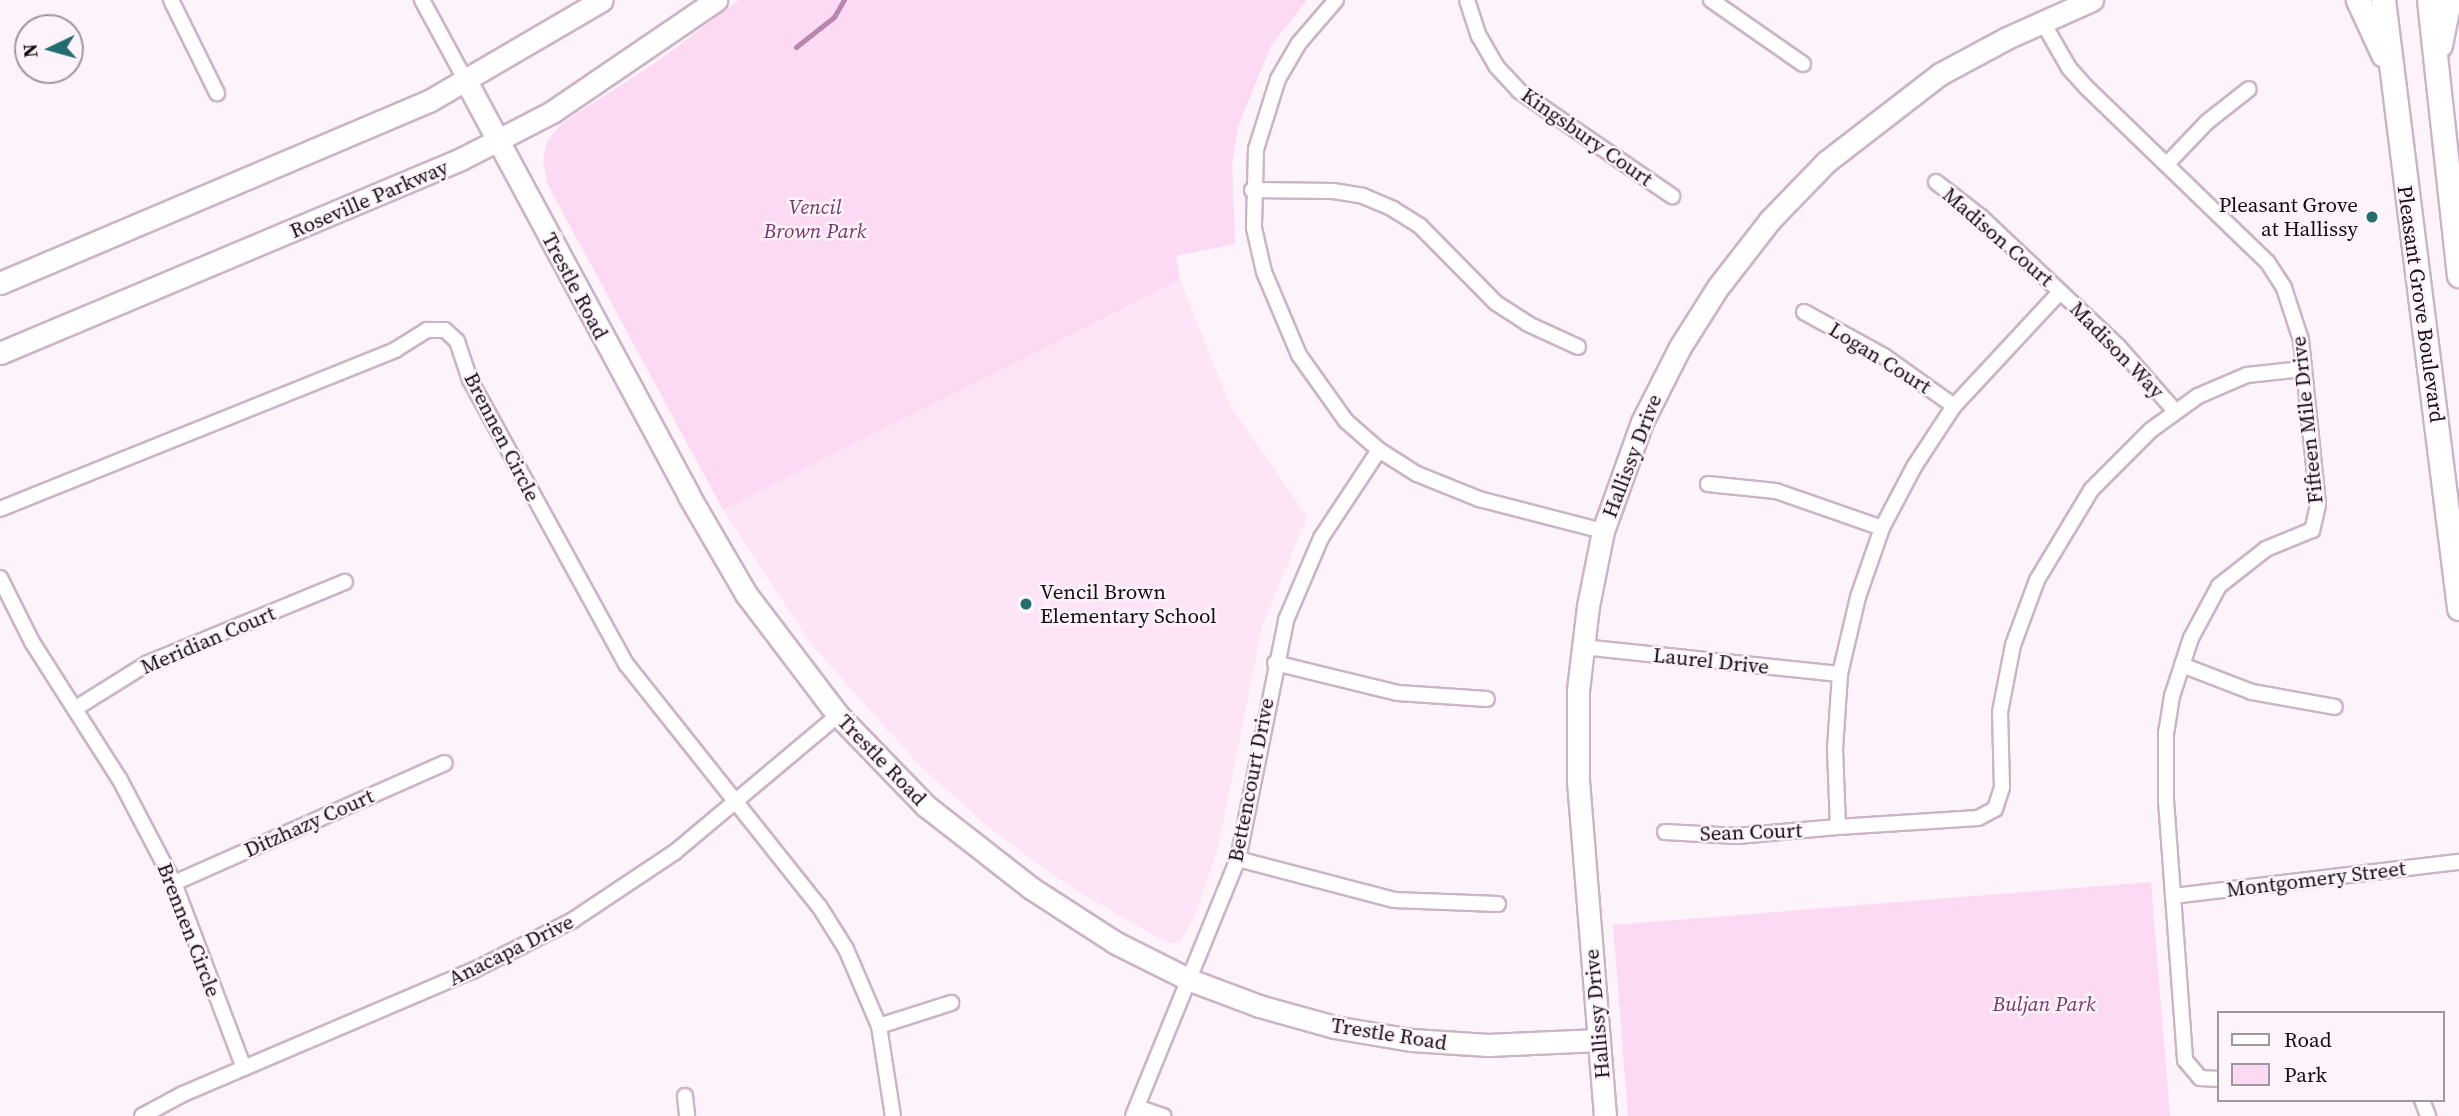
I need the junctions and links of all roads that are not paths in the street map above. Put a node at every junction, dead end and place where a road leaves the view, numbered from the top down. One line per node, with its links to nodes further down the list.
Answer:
1 (171, 0): 19 (street)
2 (422, 0): 17 (street)
3 (602, 0): 17 (street)
4 (716, 0): 20 (street, Roseville Parkway)
5 (1336, 0): 23 (street)
6 (1467, 0): 24 (street, Kingsbury Court)
7 (1711, 0): 14 (street)
8 (2092, 0): 13 (street, Hallissy Drive)
9 (2358, 0): 16 (main road)
10 (2383, 0): 16 (main road, Pleasant Grove Boulevard)
11 (2428, 0): 15 (main road, Pleasant Grove Boulevard)
12 (2449, 0): 15 (main road)
13 (2042, 21): 21 (street, Fifteen Mile Drive); 38 (street, Hallissy Drive)
14 (1803, 64)
15 (2436, 66): 25 (main road, Pleasant Grove Boulevard)
16 (2392, 73): 41 (main road, Pleasant Grove Boulevard)
17 (466, 81): 20 (street, Trestle Road); 26 (street)
18 (2249, 89): 21 (street)
19 (217, 93)
20 (496, 141): 30 (street, Roseville Parkway); 49 (street, Trestle Road)
21 (2167, 164): 31 (street, Fifteen Mile Drive)
22 (1936, 182): 27 (street, Madison Court)
23 (1252, 190): 29 (street); 34 (street)
24 (1672, 196)
25 (2459, 275)
26 (0, 283)
27 (2060, 292): 32 (street); 33 (street, Madison Way)
28 (1804, 312): 32 (street, Logan Court)
29 (1578, 347)
30 (0, 354)
31 (2303, 369): 33 (street); 44 (street, Fifteen Mile Drive)
32 (1954, 406): 37 (street)
33 (2174, 410): 52 (street, Sean Court)
34 (1379, 450): 38 (street); 43 (street, Bettencourt Drive)
35 (1708, 484): 37 (street)
36 (0, 509): 51 (street, Brennen Circle)
37 (1882, 528): 45 (street)
38 (1603, 531): 42 (street, Hallissy Drive)
39 (0, 578): 48 (street, Brennen Circle)
40 (345, 582): 48 (street, Meridian Court)
41 (2459, 608)
42 (1582, 647): 45 (street, Laurel Drive); 62 (street, Hallissy Drive)
43 (1275, 663): 46 (street); 54 (street, Bettencourt Drive)
44 (2182, 665): 47 (street); 57 (street, Fifteen Mile Drive)
45 (1840, 674): 52 (street)
46 (1487, 699)
47 (2335, 707)
48 (76, 708): 56 (street, Brennen Circle)
49 (838, 715): 51 (street, Anacapa Drive); 59 (street, Trestle Road)
50 (445, 763): 56 (street, Ditzhazy Court)
51 (736, 803): 61 (street, Brennen Circle); 63 (street, Anacapa Drive)
52 (1838, 827): 53 (street, Sean Court)
53 (1665, 832)
54 (1238, 859): 58 (street); 59 (street, Bettencourt Drive)
55 (2459, 862): 57 (street, Montgomery Street)
56 (173, 883): 63 (street, Brennen Circle)
57 (2173, 896): 64 (street, Fifteen Mile Drive)
58 (1498, 904)
59 (1189, 980): 62 (street, Trestle Road); 66 (street, Bettencourt Drive)
60 (951, 1003): 61 (street)
61 (879, 1026): 69 (street, Brennen Circle)
62 (1599, 1040): 71 (street, Hallissy Drive)
63 (244, 1068): 67 (street, Anacapa Drive)
64 (2218, 1079)
65 (685, 1096): 68 (street)
66 (1135, 1112): 70 (street)
67 (142, 1116)
68 (687, 1116)
69 (893, 1116)
70 (1163, 1116)
71 (1605, 1116)

